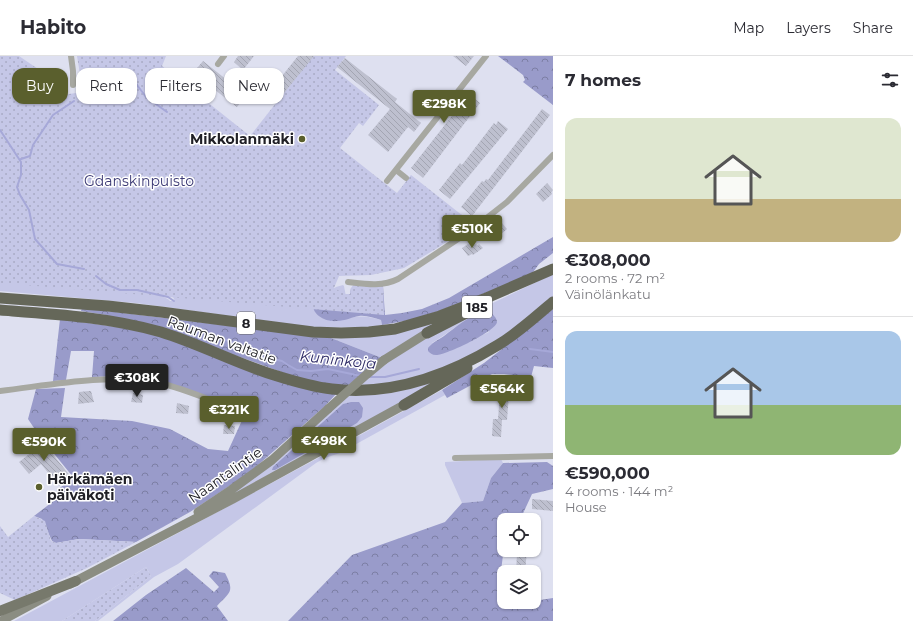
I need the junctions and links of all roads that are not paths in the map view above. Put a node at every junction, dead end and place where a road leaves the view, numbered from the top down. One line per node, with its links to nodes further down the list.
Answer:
1 (71, 56): 5 (street)
2 (224, 56): 4 (street)
3 (486, 56): 7 (street)
4 (218, 64)
5 (73, 85)
6 (553, 154): 12 (street)
7 (396, 170): 8 (street); 9 (street)
8 (406, 178)
9 (387, 181)
10 (553, 269): 11 (highway, Rauman valtatie / 8)
11 (527, 281): 13 (highway, Rauman valtatie / 8); 16 (highway, 185)
12 (348, 282)
13 (0, 298)
14 (553, 302): 17 (highway, Rauman valtatie)
15 (0, 310): 17 (highway, Rauman valtatie)
16 (427, 333): 23 (main road, Naantalintie / 185, bridge)
17 (498, 345): 20 (highway, 185)
18 (0, 391): 19 (street)
19 (224, 405)
20 (404, 405): 23 (main road, Naantalintie / 185)
21 (553, 456): 22 (street)
22 (455, 458)
23 (147, 543): 24 (main road, Naantalintie / 185)
24 (76, 581): 25 (main road); 26 (main road, Naantalintie / 185)
25 (0, 611)
26 (1, 621)

